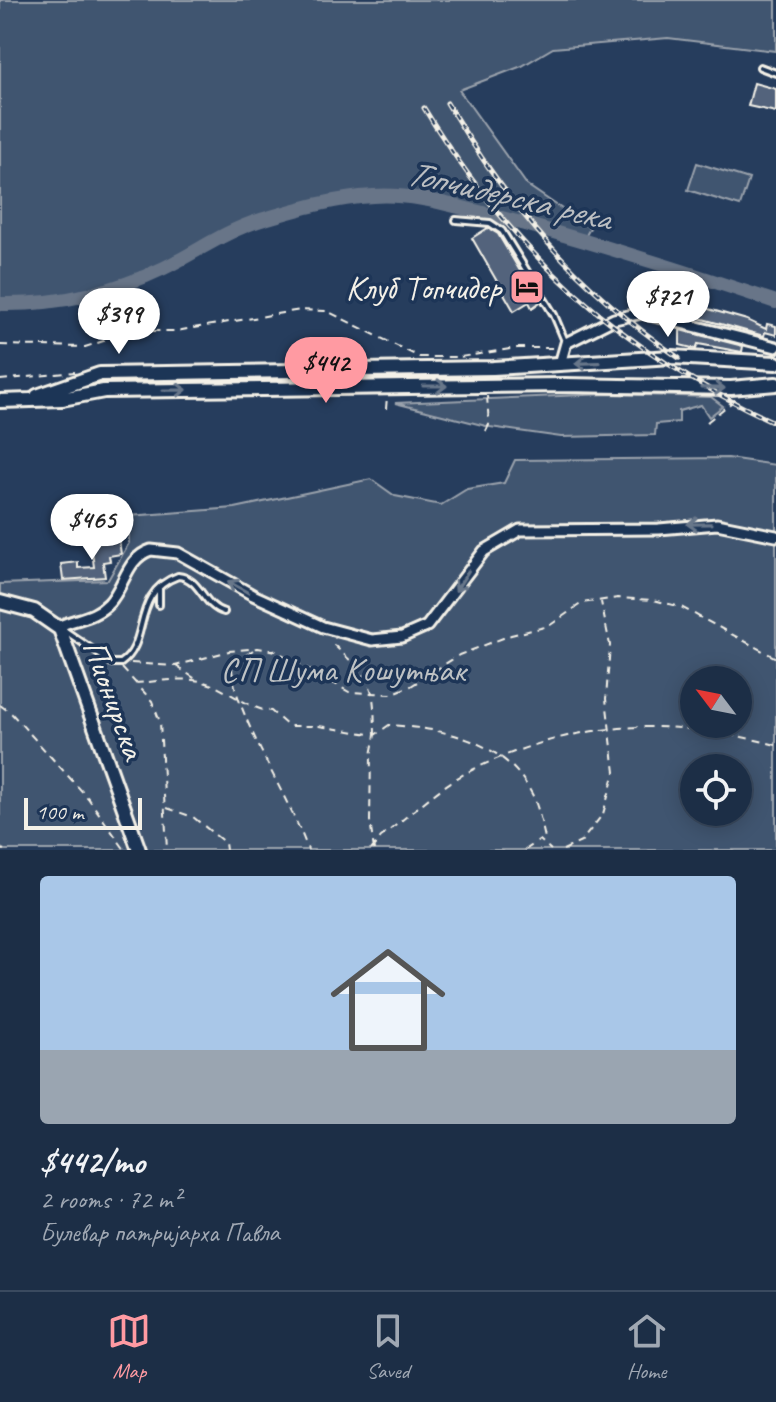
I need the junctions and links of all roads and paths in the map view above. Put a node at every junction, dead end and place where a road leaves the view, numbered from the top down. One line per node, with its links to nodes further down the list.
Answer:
1 (760, 67): 2 (lane)
2 (776, 73)
3 (456, 220): 5 (lane)
4 (0, 345): 5 (path)
5 (564, 346): 6 (street); 8 (street)
6 (776, 347)
7 (776, 363): 8 (main road, one-way to 8)
8 (560, 364): 16 (main road)
9 (87, 371): 10 (path)
10 (0, 380)
11 (776, 384): 16 (main road, one-way to 11)
12 (487, 390): 19 (path)
13 (388, 391): 17 (path)
14 (742, 392): 18 (path)
15 (0, 401): 16 (main road)
16 (22, 401)
17 (386, 409)
18 (707, 422)
19 (486, 431)
20 (776, 536): 27 (street, one-way to 27)
21 (159, 589): 24 (lane); 25 (lane); 30 (lane)
22 (601, 601): 29 (path); 35 (path); 37 (path)
23 (0, 602): 26 (main road, Пионирска)
24 (159, 605)
25 (224, 612)
26 (58, 627): 27 (street, one-way to 26); 30 (lane); 45 (main road, Пионирска)
27 (336, 632): 35 (path)
28 (258, 648): 31 (path); 34 (path); 35 (path)
29 (776, 658)
30 (117, 664): 31 (path); 33 (path)
31 (175, 666): 32 (path)
32 (198, 680): 33 (path); 34 (path)
33 (135, 683): 41 (path)
34 (235, 693): 38 (path); 48 (path)
35 (374, 694): 38 (path)
36 (0, 705): 44 (path)
37 (610, 728): 39 (path); 40 (path); 51 (path)
38 (375, 735): 40 (path); 43 (path)
39 (776, 745)
40 (506, 758): 42 (path); 43 (path)
41 (166, 807): 46 (path); 47 (path)
42 (546, 842): 49 (path); 50 (path)
43 (373, 849)
44 (125, 850)
45 (139, 850)
46 (167, 850)
47 (226, 850)
48 (308, 850)
49 (525, 850)
50 (551, 850)
51 (563, 850)

